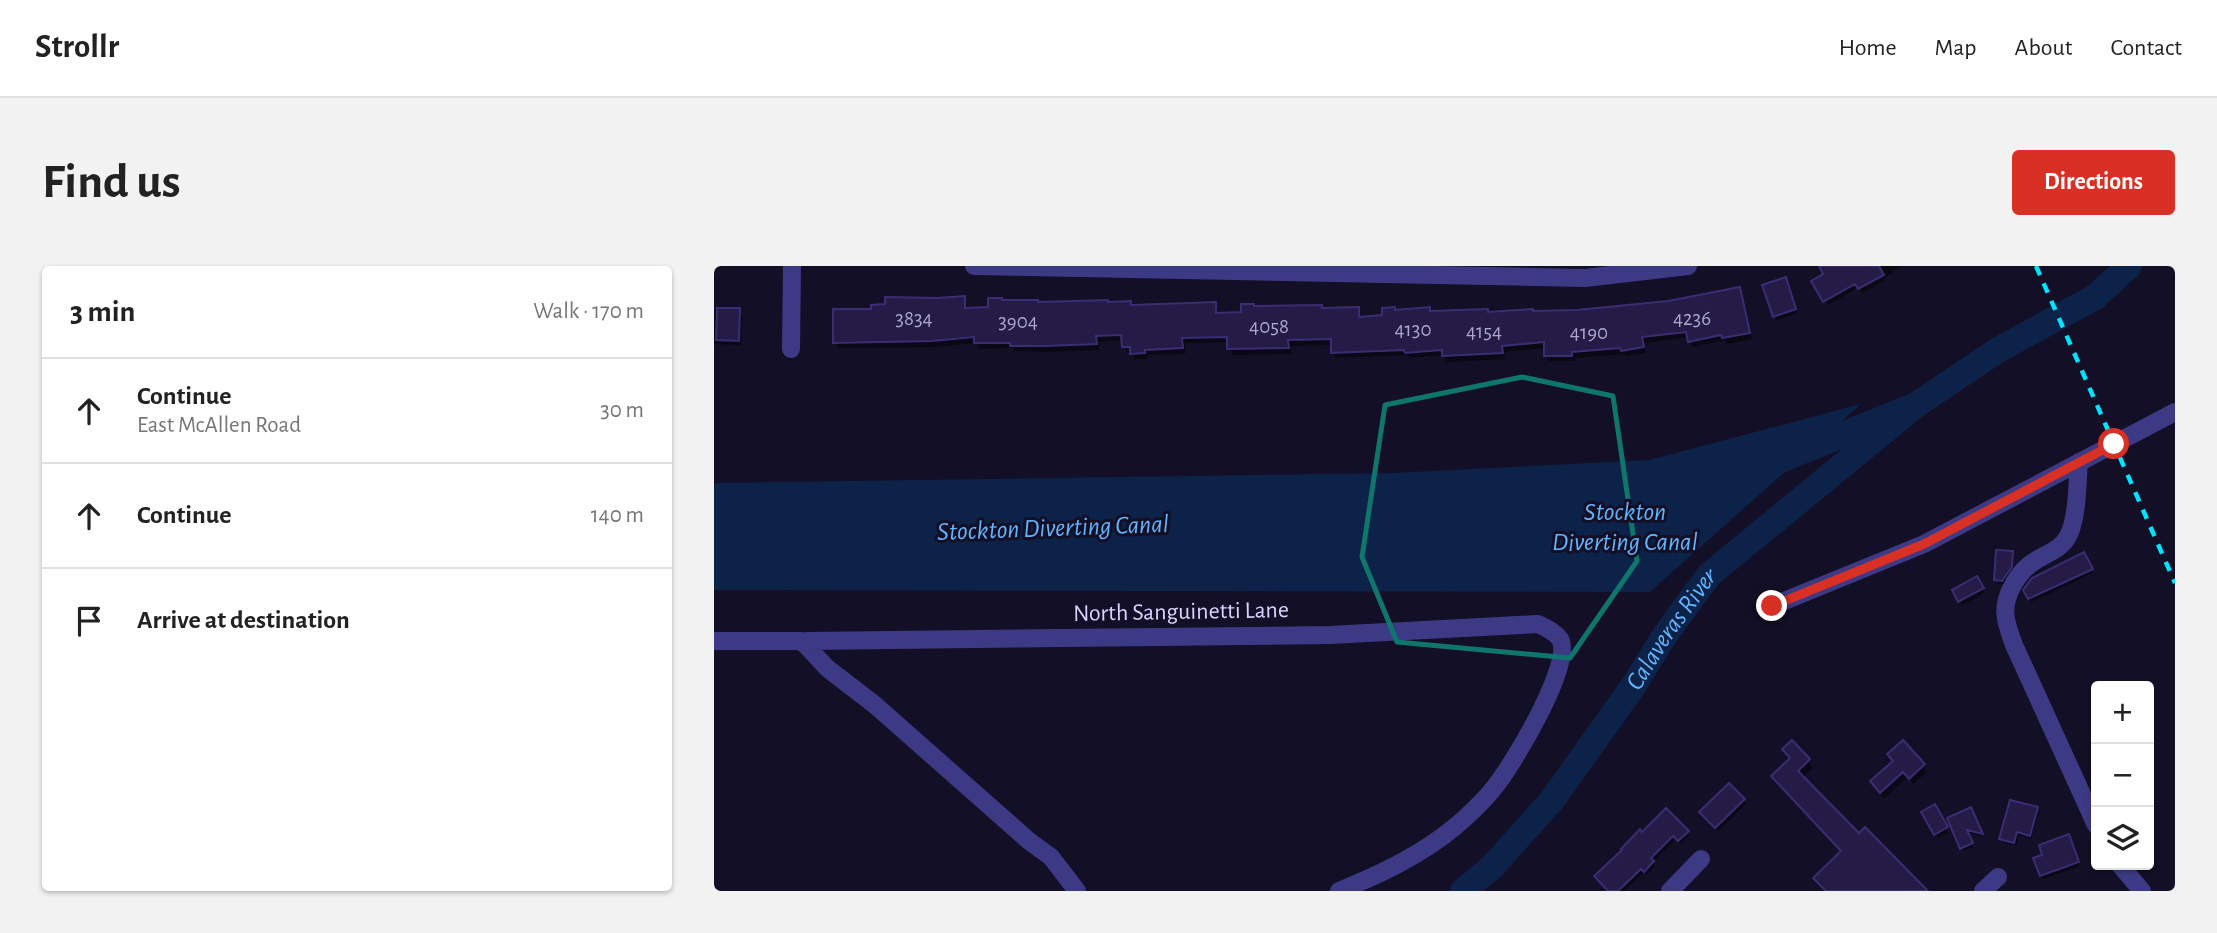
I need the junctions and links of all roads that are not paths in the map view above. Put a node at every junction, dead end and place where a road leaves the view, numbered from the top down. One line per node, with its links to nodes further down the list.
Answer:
1 (792, 266): 7 (street)
2 (974, 266): 4 (street)
3 (1688, 266): 6 (street)
4 (1145, 268): 5 (street)
5 (1314, 270): 6 (street)
6 (1584, 272)
7 (791, 349)
8 (2175, 412): 9 (street)
9 (2080, 462): 10 (street); 13 (street)
10 (1767, 608)
11 (714, 641): 12 (street, North Sanguinetti Lane)
12 (803, 643): 17 (street); 18 (street, North Sanguinetti Lane)
13 (2091, 814)
14 (1701, 859): 19 (street)
15 (2124, 870): 21 (street)
16 (1998, 877): 20 (street)
17 (1077, 891)
18 (1339, 891)
19 (1670, 891)
20 (1983, 891)
21 (2142, 891)

